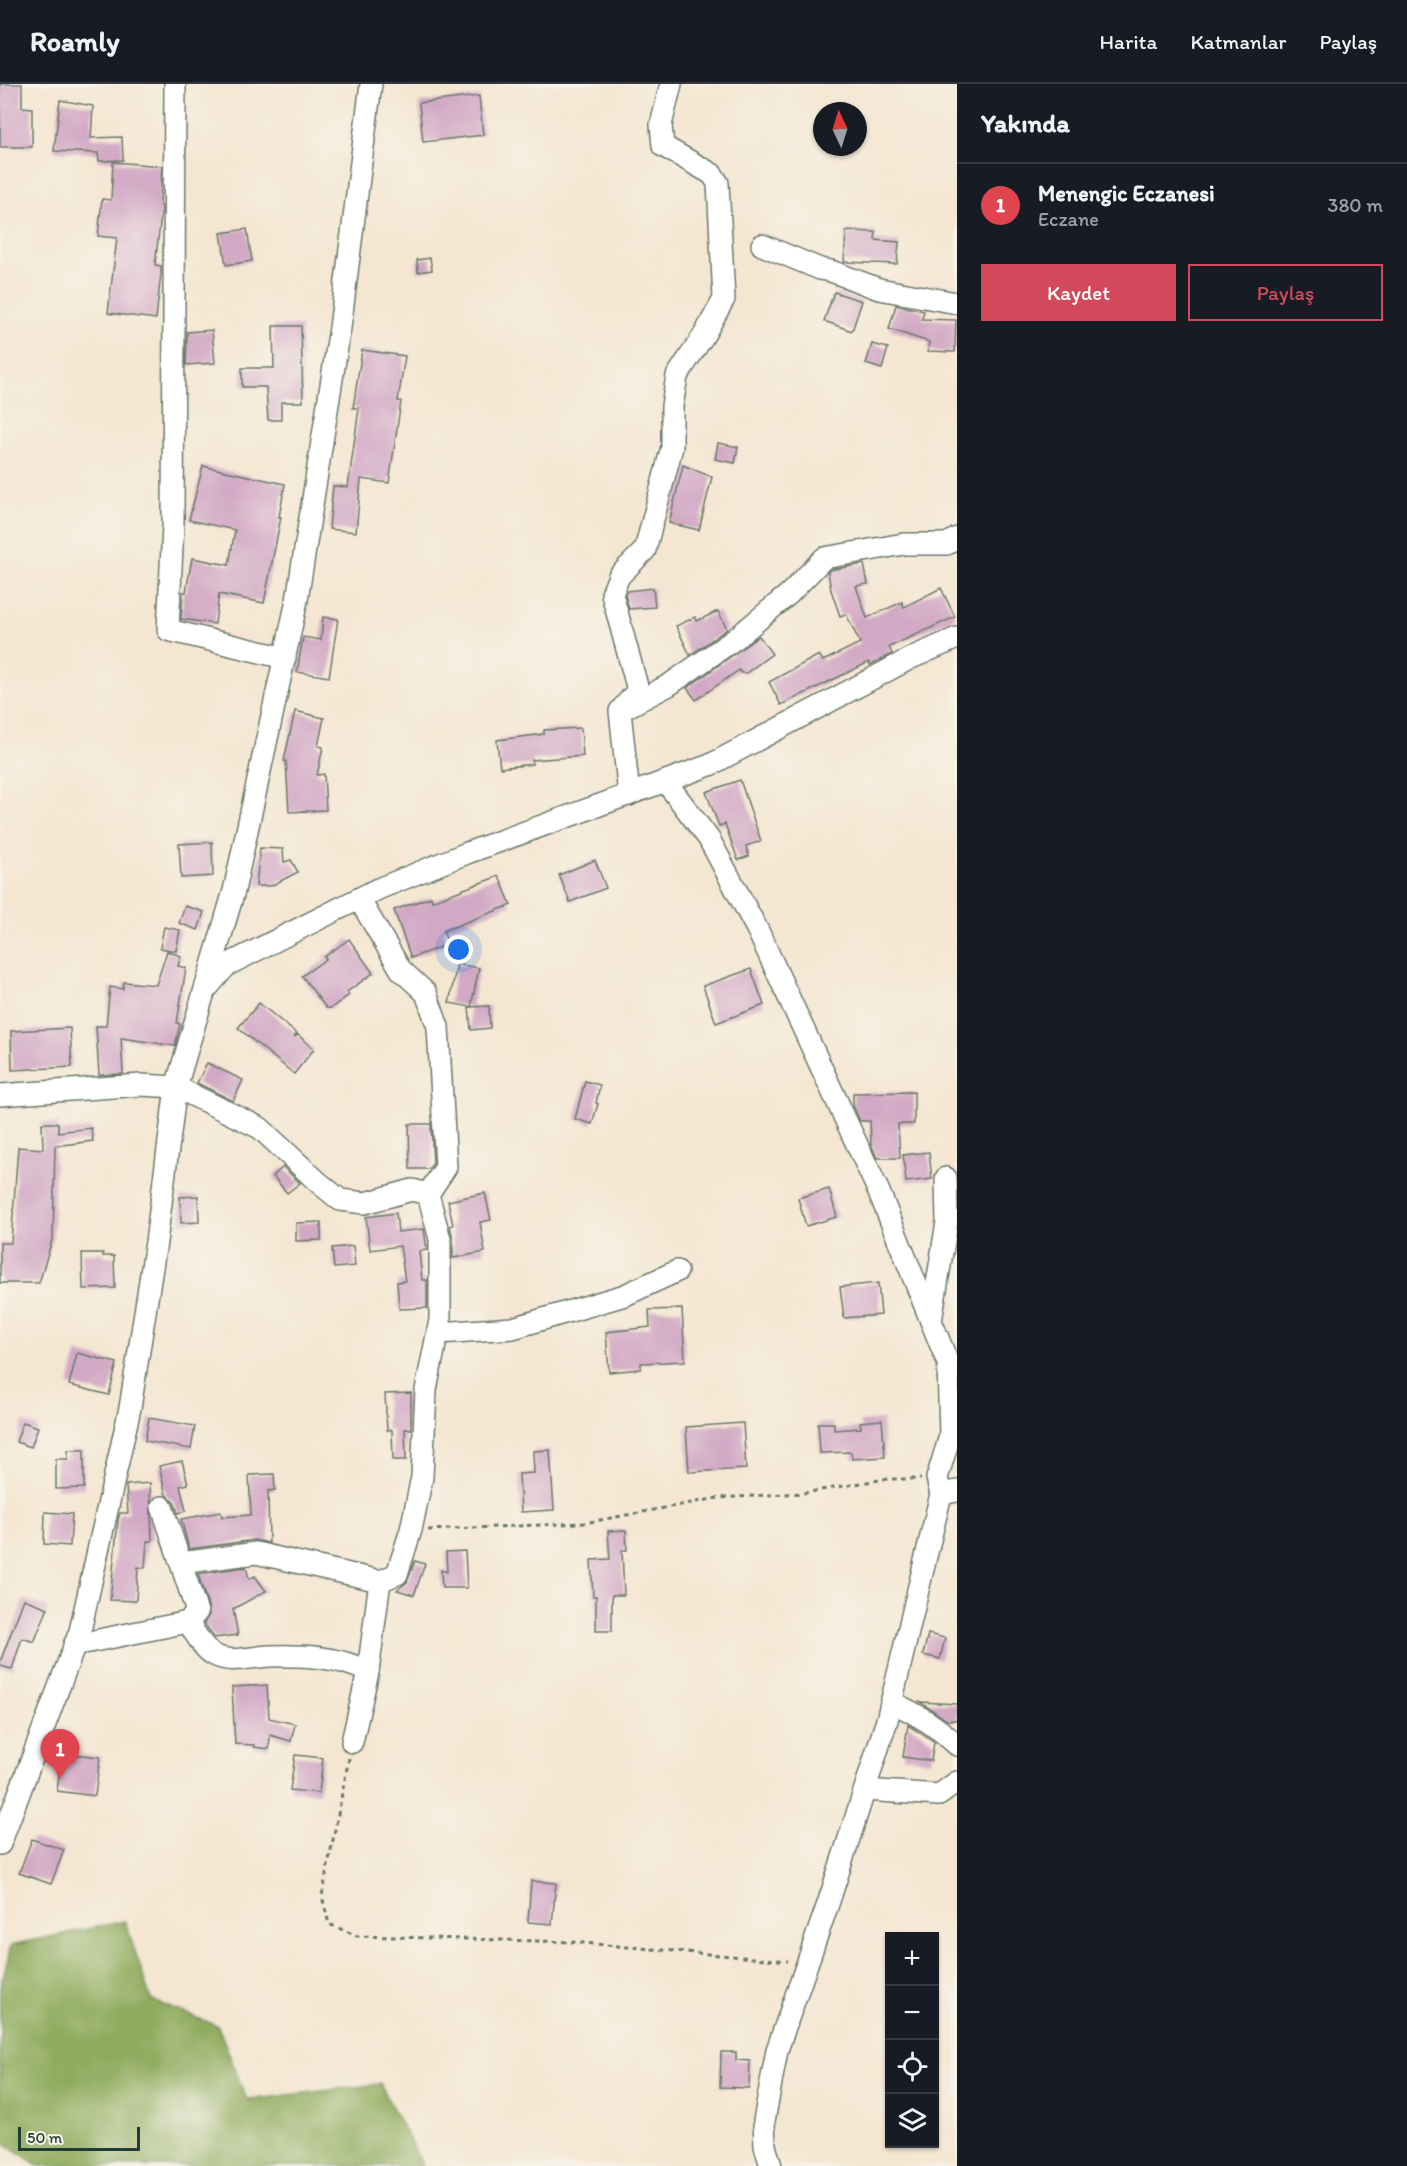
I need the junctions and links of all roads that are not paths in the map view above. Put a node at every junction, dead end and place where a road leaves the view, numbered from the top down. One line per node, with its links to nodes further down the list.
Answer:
1 (175, 84): 8 (street)
2 (371, 84): 8 (street)
3 (671, 84): 9 (street)
4 (762, 244): 5 (street)
5 (957, 303)
6 (957, 538): 9 (street)
7 (957, 638): 10 (street)
8 (285, 658): 13 (street)
9 (620, 711): 11 (street)
10 (666, 782): 11 (street); 19 (street)
11 (629, 795): 12 (street)
12 (359, 899): 13 (street); 17 (street)
13 (203, 993): 14 (street)
14 (176, 1087): 15 (street); 17 (street); 26 (street)
15 (0, 1095)
16 (946, 1178): 19 (street)
17 (428, 1194): 20 (street)
18 (677, 1271): 20 (street)
19 (931, 1321): 21 (street)
20 (438, 1333): 24 (street)
21 (945, 1488): 28 (street)
22 (162, 1507): 23 (street)
23 (181, 1563): 24 (street); 25 (street)
24 (380, 1581): 27 (street)
25 (188, 1623): 26 (street); 27 (street)
26 (74, 1645): 33 (street)
27 (368, 1672): 29 (street)
28 (891, 1702): 30 (street); 32 (street)
29 (352, 1742)
30 (957, 1745)
31 (957, 1782): 32 (street)
32 (865, 1790): 34 (street)
33 (0, 1844)
34 (771, 2166)

